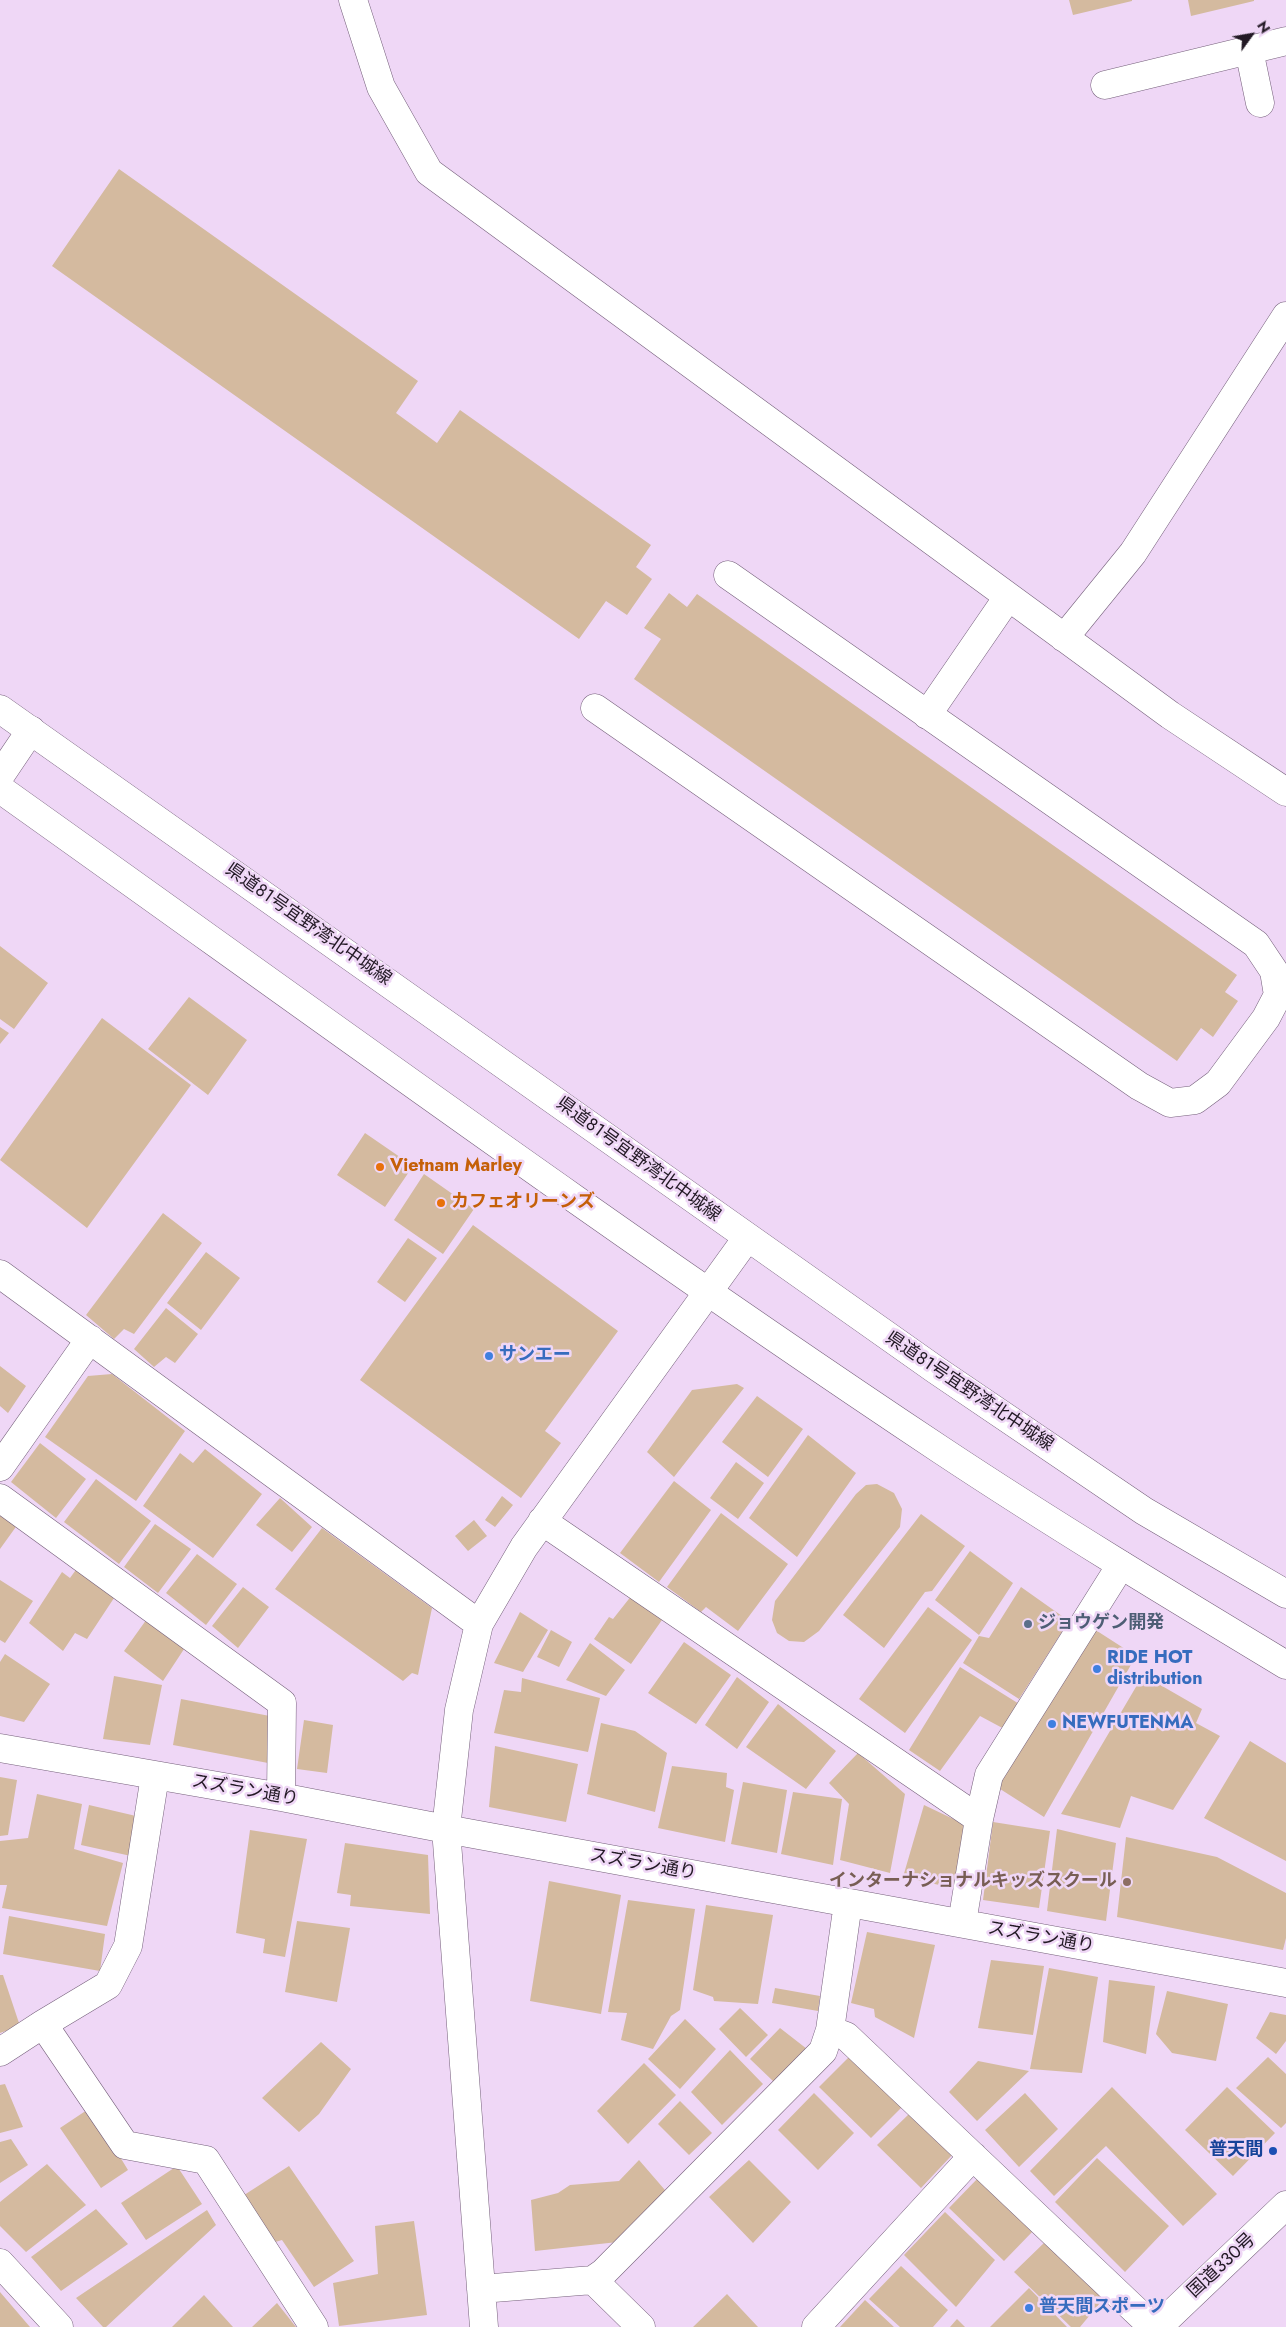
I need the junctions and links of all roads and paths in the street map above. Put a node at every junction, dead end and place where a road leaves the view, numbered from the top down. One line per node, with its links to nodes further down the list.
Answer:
1 (361, 2): 8 (main road)
2 (1286, 41): 3 (main road)
3 (1249, 50): 4 (main road); 5 (main road)
4 (1105, 84)
5 (1260, 103)
6 (1286, 316): 9 (main road)
7 (728, 575): 12 (main road)
8 (1008, 597): 9 (main road); 12 (main road)
9 (1064, 638): 16 (main road)
10 (595, 708): 12 (main road)
11 (0, 709): 13 (main road, 県道81号宜野湾北中城線)
12 (927, 715)
13 (31, 730): 14 (main road); 17 (main road, 県道81号宜野湾北中城線)
14 (0, 776)
15 (0, 790): 19 (main road)
16 (1286, 792)
17 (747, 1238): 19 (main road); 25 (main road, 県道81号宜野湾北中城線)
18 (0, 1274): 20 (main road)
19 (709, 1292): 23 (main road); 24 (main road)
20 (90, 1339): 21 (main road); 26 (main road)
21 (0, 1467)
22 (0, 1498): 30 (main road)
23 (542, 1521): 26 (main road); 31 (main road)
24 (1121, 1565): 27 (main road); 31 (main road)
25 (1286, 1594)
26 (479, 1624): 32 (main road)
27 (1286, 1665)
28 (0, 1748): 29 (main road, スズラン通り)
29 (154, 1776): 30 (main road, スズラン通り); 36 (main road)
30 (281, 1797): 32 (main road, スズラン通り)
31 (979, 1819): 34 (main road)
32 (446, 1829): 33 (main road, スズラン通り); 43 (main road)
33 (848, 1903): 34 (main road, スズラン通り); 37 (main road)
34 (962, 1923): 35 (main road, スズラン通り)
35 (1286, 1983)
36 (43, 2024): 38 (main road); 45 (main road)
37 (830, 2030): 39 (main road); 42 (main road)
38 (0, 2052)
39 (973, 2156): 48 (main road); 49 (main road)
40 (1286, 2205): 50 (main road, 国道330号)
41 (0, 2263): 44 (main road)
42 (593, 2280): 43 (main road); 47 (main road)
43 (481, 2289): 46 (main road)
44 (59, 2327)
45 (314, 2327)
46 (484, 2327)
47 (641, 2327)
48 (816, 2327)
49 (1153, 2327)
50 (1158, 2327)

